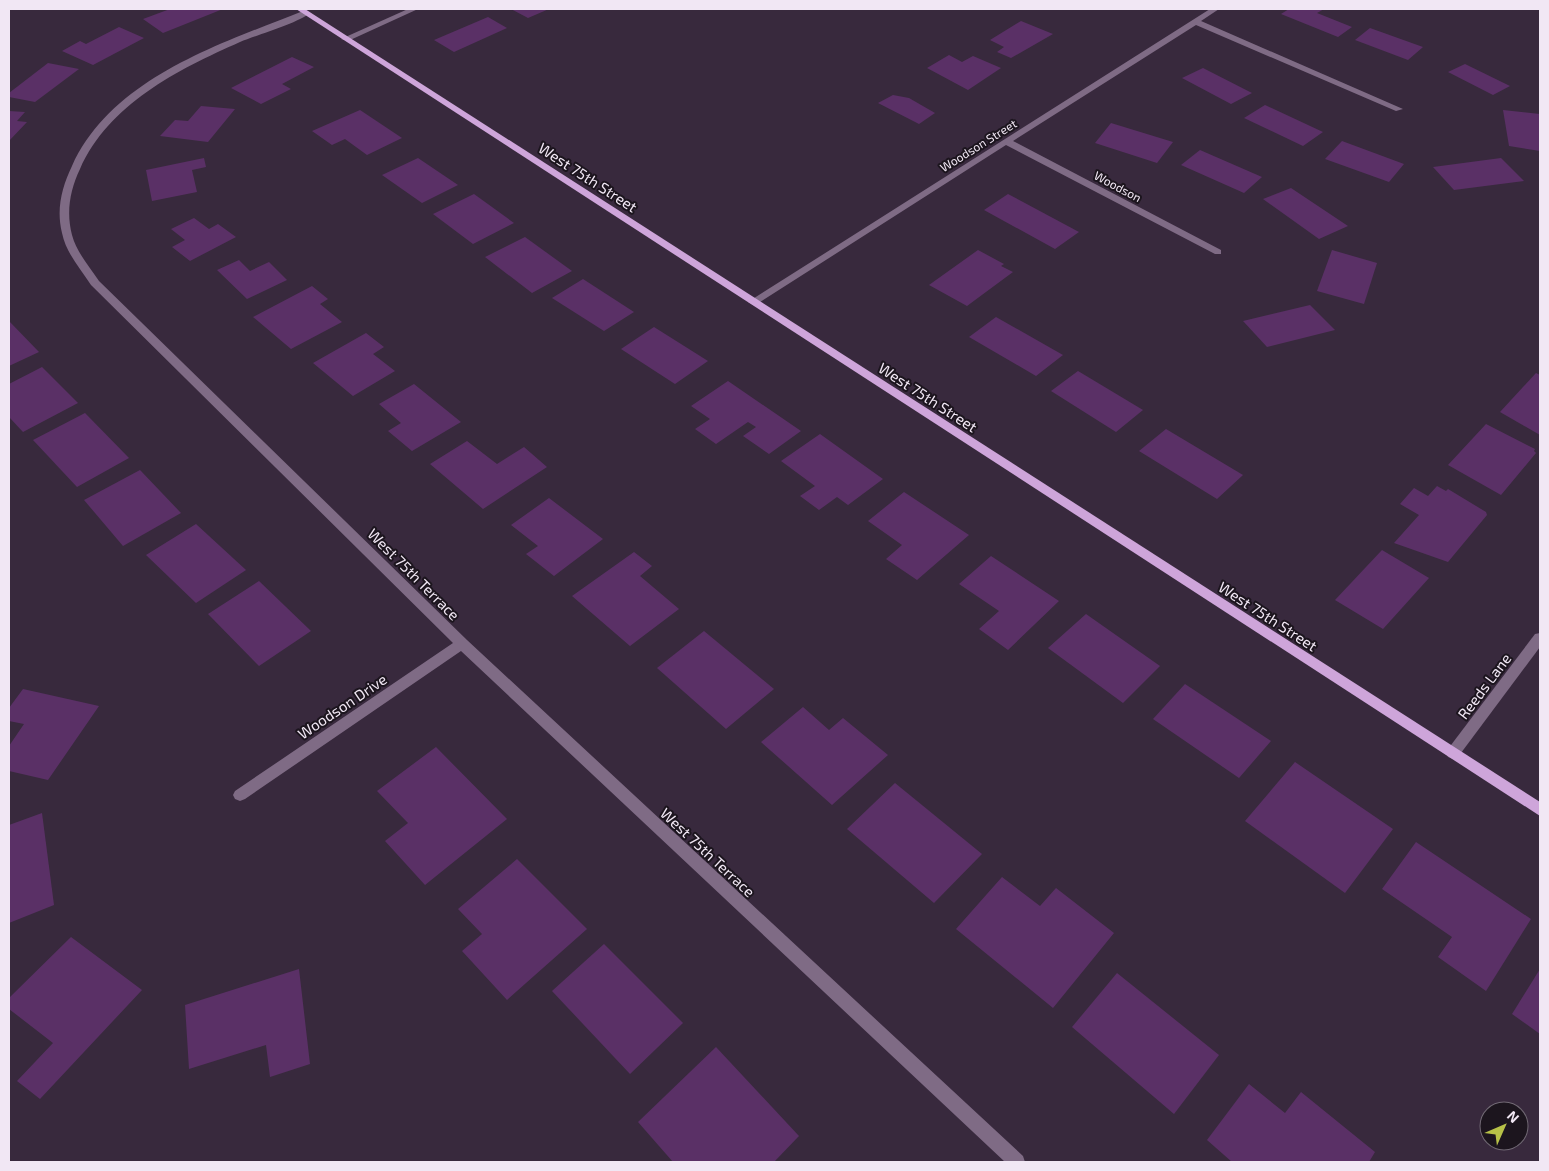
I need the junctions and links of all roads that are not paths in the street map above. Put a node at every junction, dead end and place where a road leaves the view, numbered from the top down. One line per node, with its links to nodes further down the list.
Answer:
1 (414, 9): 5 (street)
2 (1215, 9): 4 (street, Woodson Street)
3 (303, 11): 5 (main road, West 75th Street); 11 (street, West 75th Terrace)
4 (1194, 22): 6 (street); 7 (street, Woodson Street)
5 (345, 39): 9 (main road, West 75th Street)
6 (1399, 109)
7 (1007, 142): 8 (street, Woodson); 9 (street, Woodson Street)
8 (1218, 252)
9 (753, 302): 12 (main road, West 75th Street)
10 (1540, 638): 12 (street, Reeds Lane)
11 (462, 644): 13 (street, Woodson Drive); 15 (street, West 75th Terrace)
12 (1452, 753): 14 (main road, West 75th Street)
13 (240, 795)
14 (1540, 810)
15 (1017, 1162)

